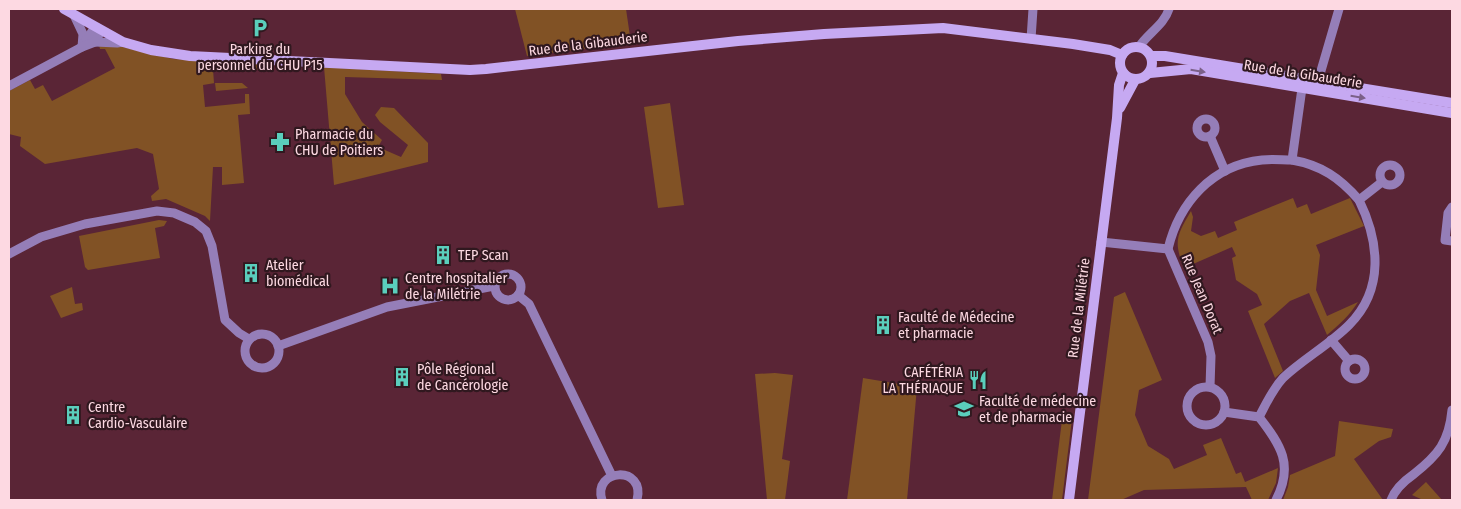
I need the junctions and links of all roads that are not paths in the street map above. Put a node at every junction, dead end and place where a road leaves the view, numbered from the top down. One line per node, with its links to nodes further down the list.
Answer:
1 (64, 9): 5 (street, Rue de la Gibauderie)
2 (1033, 9): 7 (street)
3 (1169, 9): 11 (street)
4 (1339, 9): 17 (street)
5 (74, 14): 6 (street, Rue de la Gibauderie); 10 (street)
6 (98, 29): 8 (street); 9 (street, Rue de la Gibauderie); 10 (street)
7 (1031, 39): 9 (street, Rue de la Gibauderie); 12 (street, Rue de la Gibauderie)
8 (95, 42): 9 (street); 10 (street)
9 (123, 42)
10 (82, 47): 19 (street)
11 (1138, 47): 12 (street); 13 (street)
12 (1122, 55): 14 (street)
13 (1151, 56): 15 (street); 18 (street, Rue de la Gibauderie)
14 (1122, 73): 16 (street); 22 (street, Rue de la Milétrie)
15 (1150, 73): 16 (street); 18 (street, Rue de la Gibauderie, one-way to 18)
16 (1135, 80): 22 (street, Rue de la Milétrie)
17 (1318, 82): 18 (street, Rue de la Gibauderie); 20 (street, Rue de la Gibauderie)
18 (1302, 83): 21 (street, Rue de la Gibauderie, one-way to 21); 24 (street)
19 (9, 86)
20 (1452, 103)
21 (1452, 113)
22 (1116, 118): 30 (street, Rue de la Milétrie)
23 (1210, 136): 25 (street)
24 (1292, 160): 25 (street); 27 (street)
25 (1225, 170): 31 (street)
26 (1382, 182): 27 (street)
27 (1359, 200): 36 (street)
28 (1452, 207): 29 (street)
29 (1452, 241)
30 (1101, 242): 31 (street, Rue Jean Dorat); 46 (street, Rue de la Milétrie)
31 (1168, 249): 39 (street, Rue Jean Dorat)
32 (9, 254): 35 (street)
33 (494, 286): 34 (street); 34 (street); 37 (street)
34 (518, 295): 43 (street)
35 (249, 339): 37 (street); 37 (street)
36 (1331, 340): 38 (street); 42 (street)
37 (278, 346)
38 (1349, 361)
39 (1210, 387): 41 (street); 41 (street)
40 (1452, 410): 48 (street)
41 (1224, 412): 42 (street)
42 (1258, 417): 47 (street)
43 (612, 476): 44 (street); 45 (street)
44 (602, 500)
45 (638, 500)
46 (1069, 500)
47 (1276, 500)
48 (1391, 500)

